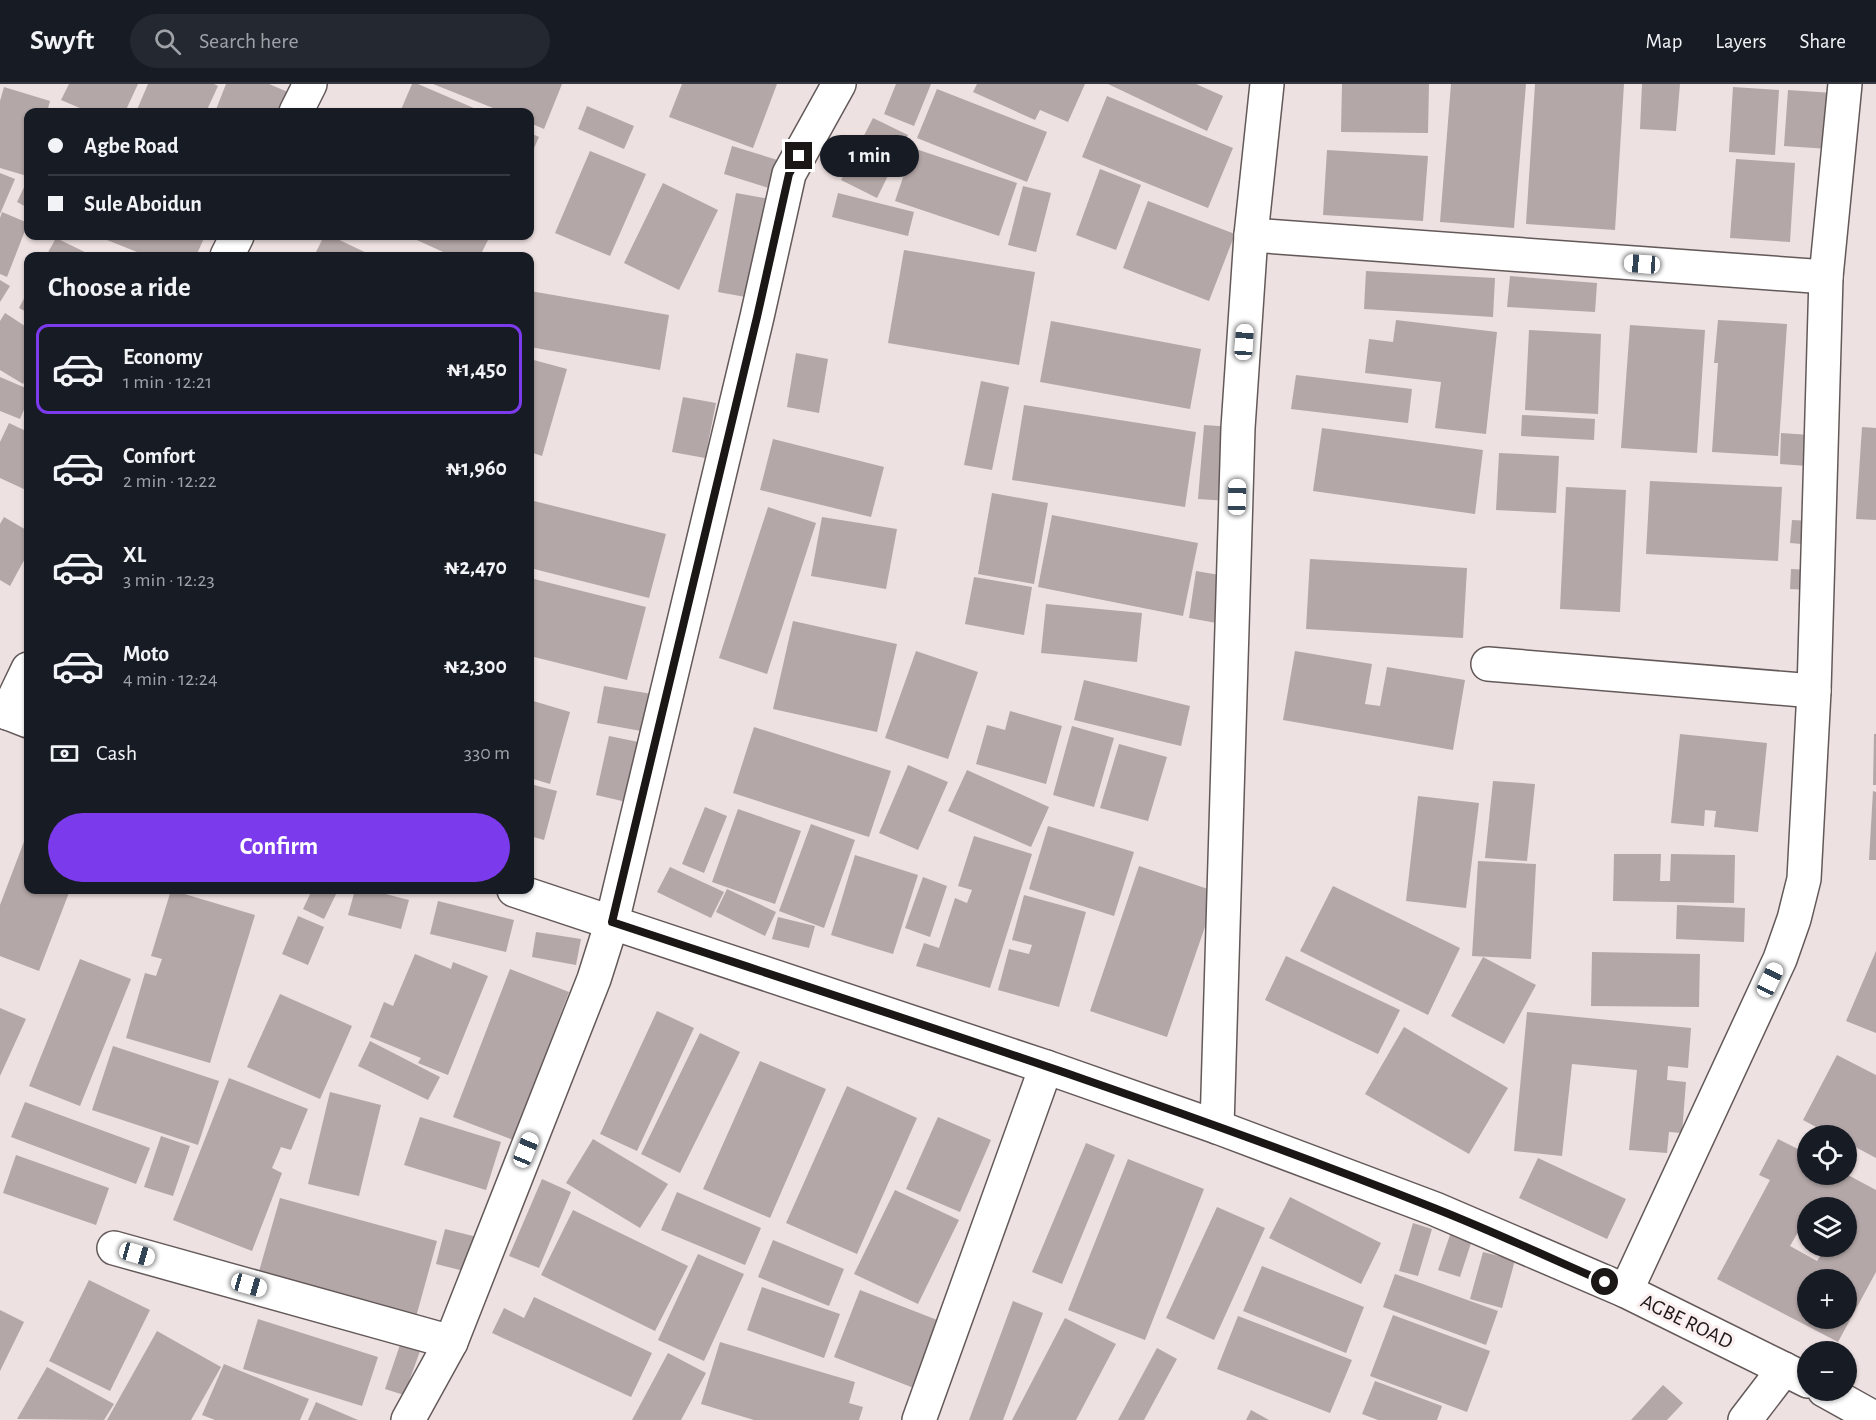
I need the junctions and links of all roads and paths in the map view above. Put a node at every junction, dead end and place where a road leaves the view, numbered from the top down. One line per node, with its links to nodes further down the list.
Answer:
1 (310, 84): 5 (street)
2 (839, 84): 13 (street)
3 (1267, 84): 6 (street)
4 (1845, 84): 7 (street)
5 (298, 108)
6 (1251, 235): 7 (street); 15 (street)
7 (1826, 277): 10 (street)
8 (1488, 664): 10 (street)
9 (24, 680): 11 (street)
10 (1814, 691): 17 (street)
11 (12, 715)
12 (526, 894): 13 (street, AGBE ROAD)
13 (612, 922): 14 (street, AGBE ROAD); 18 (street)
14 (1046, 1067): 15 (street, AGBE ROAD); 23 (street)
15 (1217, 1126): 17 (street, AGBE ROAD)
16 (114, 1248): 18 (street)
17 (1626, 1291): 19 (street, AGBE ROAD)
18 (451, 1342): 22 (street)
19 (1796, 1375): 24 (street)
20 (1844, 1401): 21 (street)
21 (1876, 1419)
22 (408, 1420)
23 (920, 1420)
24 (1745, 1420)

